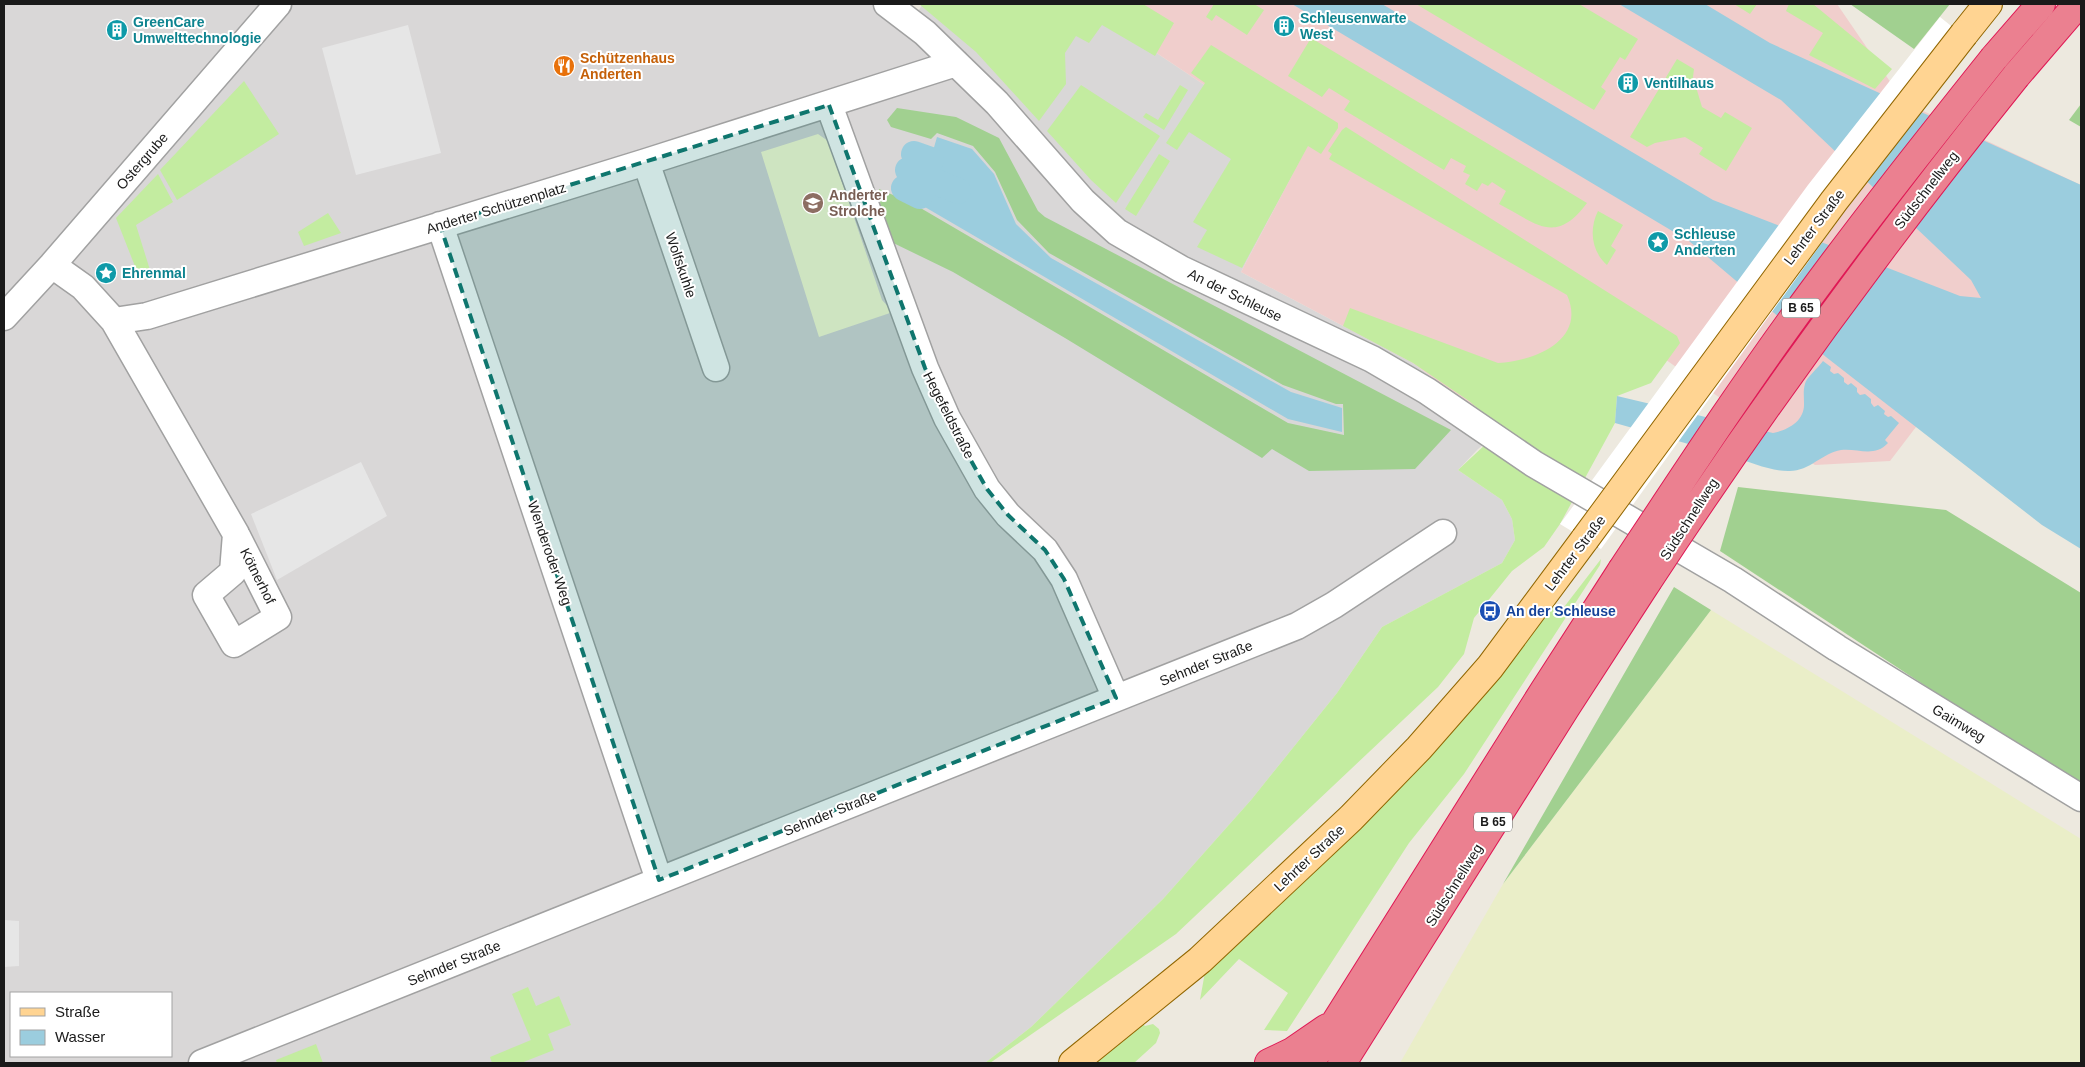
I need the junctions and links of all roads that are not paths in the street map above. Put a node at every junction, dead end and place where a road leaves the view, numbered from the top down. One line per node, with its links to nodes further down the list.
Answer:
1 (278, 4): 10 (street, Ostergrube)
2 (887, 4): 6 (street, An der Schleuse)
3 (1988, 4): 23 (main road, Lehrter Straße, bridge)
4 (2041, 4): 20 (highway, Südschnellweg / B 65, bridge)
5 (2078, 4): 21 (highway, Südschnellweg / B 65, bridge)
6 (956, 63): 7 (street, Anderter Schützenplatz); 16 (street, An der Schleuse)
7 (829, 105): 8 (street, Anderter Schützenplatz); 17 (street, Hegefeldstraße)
8 (646, 162): 9 (street, Anderter Schützenplatz); 13 (street, Wolfskuhle)
9 (440, 225): 12 (street, Anderter Schützenplatz); 19 (street, Wenderoder Weg)
10 (52, 264): 11 (street, Ostergrube); 12 (street)
11 (4, 317)
12 (114, 321): 15 (street, Kötnerhof)
13 (716, 368)
14 (1443, 533): 17 (street, Sehnder Straße)
15 (236, 534)
16 (1837, 648): 18 (street, Gaimweg)
17 (1116, 698): 19 (street, Sehnder Straße)
18 (2081, 798)
19 (659, 880): 22 (street, Sehnder Straße)
20 (1337, 1022): 24 (highway); 25 (highway, Südschnellweg / B 65)
21 (1348, 1058)
22 (202, 1063)
23 (1073, 1063)
24 (1268, 1063)
25 (1310, 1063)

